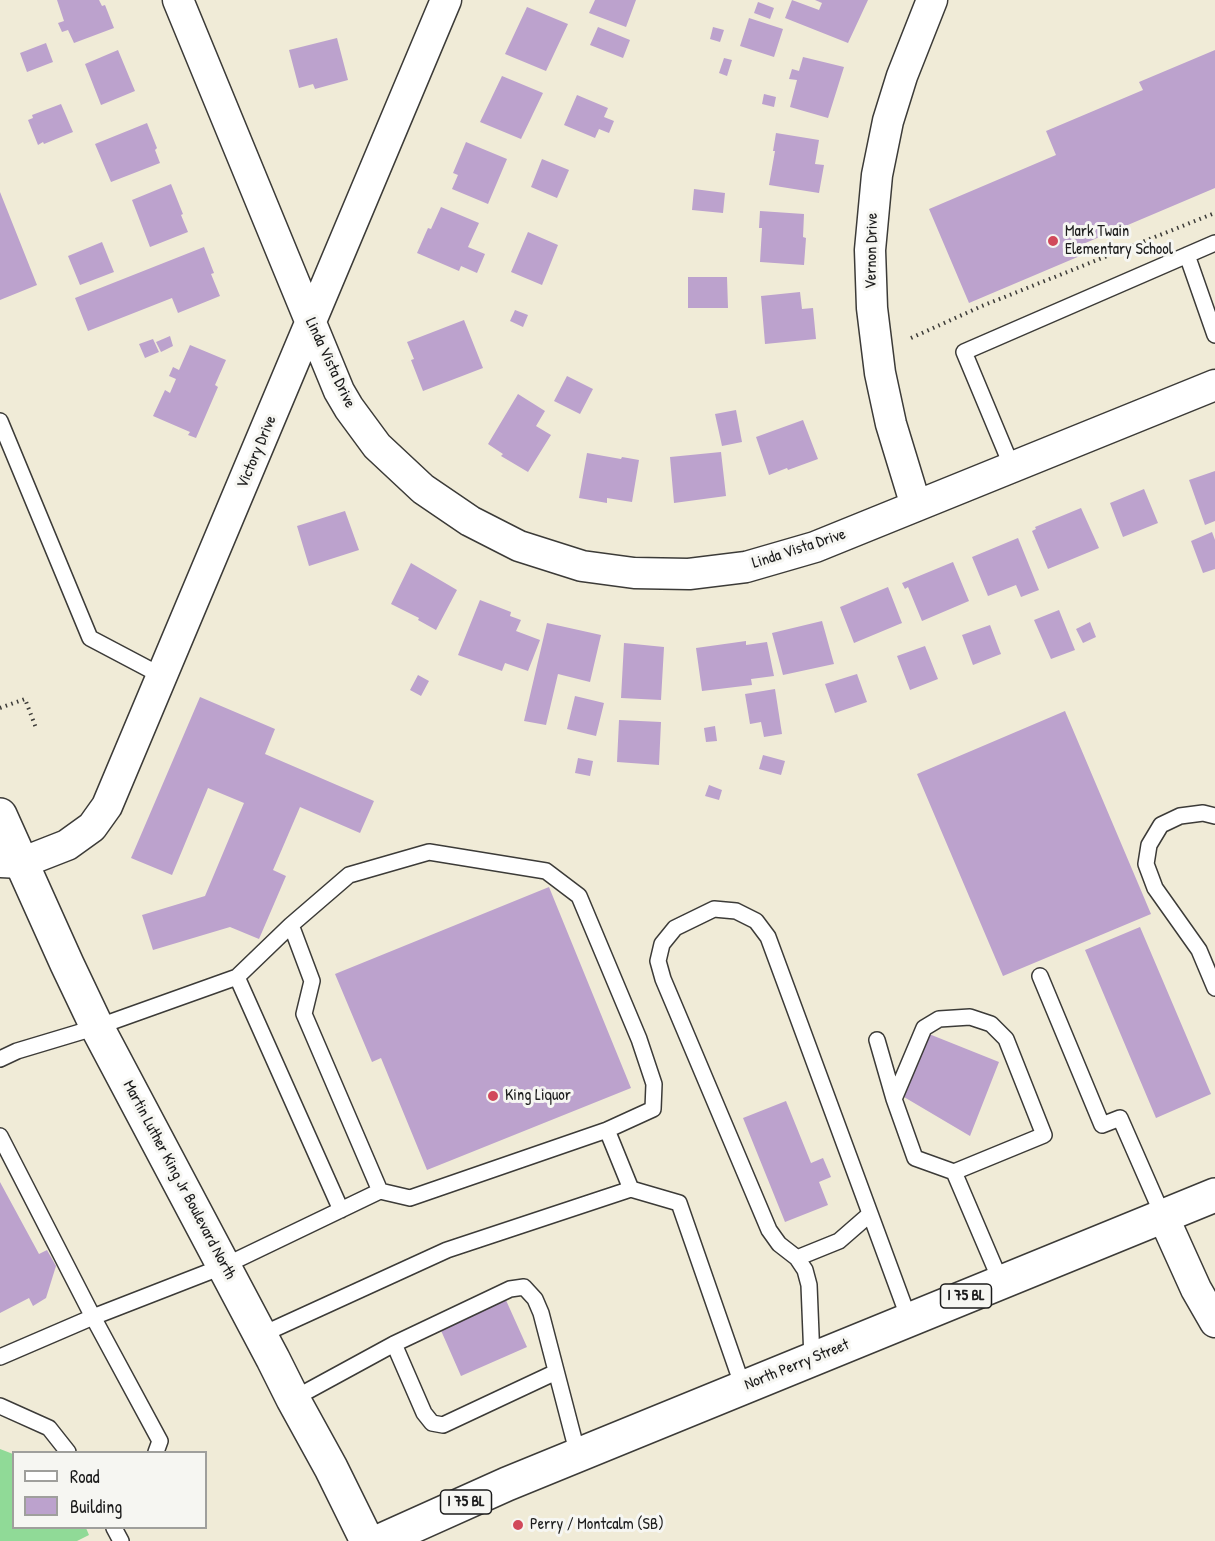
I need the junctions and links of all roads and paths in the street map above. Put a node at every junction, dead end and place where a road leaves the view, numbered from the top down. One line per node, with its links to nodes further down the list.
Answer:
1 (178, 0): 7 (street, Linda Vista Drive)
2 (446, 0): 7 (street, Victory Drive)
3 (932, 0): 13 (street, Vernon Drive)
4 (1215, 213): 9 (path)
5 (1215, 243): 6 (lane)
6 (1187, 255): 8 (lane); 12 (lane)
7 (311, 324): 13 (street, Linda Vista Drive); 14 (street, Victory Drive)
8 (1215, 334)
9 (911, 338)
10 (1215, 385): 12 (street, Linda Vista Drive)
11 (0, 421): 14 (lane)
12 (1012, 467): 13 (street, Linda Vista Drive)
13 (916, 506)
14 (162, 676): 19 (street, Victory Drive)
15 (0, 708): 16 (path)
16 (36, 728)
17 (0, 815): 19 (main road, Martin Luther King Jr Boulevard North)
18 (1215, 816): 23 (lane)
19 (11, 862): 24 (main road, Martin Luther King Jr Boulevard North)
20 (291, 925): 22 (lane); 28 (lane); 32 (lane)
21 (1040, 976): 36 (lane)
22 (237, 978): 24 (lane); 34 (lane)
23 (1215, 988)
24 (97, 1027): 26 (lane); 38 (main road, Martin Luther King Jr Boulevard North)
25 (877, 1040): 27 (lane)
26 (0, 1059)
27 (894, 1099): 30 (lane); 30 (lane)
28 (608, 1130): 31 (lane); 32 (lane)
29 (0, 1136): 40 (lane)
30 (954, 1172): 39 (lane)
31 (631, 1189): 43 (lane); 48 (lane)
32 (380, 1191): 34 (lane)
33 (1215, 1195): 36 (main road, North Perry Street / I 75 BL)
34 (341, 1210): 38 (lane)
35 (870, 1214): 37 (lane); 37 (lane); 41 (lane)
36 (1163, 1216): 39 (main road, North Perry Street / I 75 BL); 42 (street)
37 (797, 1258): 46 (lane)
38 (224, 1266): 40 (lane); 43 (main road, Martin Luther King Jr Boulevard North)
39 (1001, 1282): 41 (main road, North Perry Street / I 75 BL)
40 (93, 1317): 45 (lane); 52 (lane)
41 (909, 1319): 46 (main road, North Perry Street / I 75 BL)
42 (1215, 1322)
43 (261, 1335): 49 (main road, Martin Luther King Jr Boulevard North)
44 (394, 1344): 47 (lane); 47 (lane); 49 (lane)
45 (0, 1357)
46 (812, 1359): 48 (main road, North Perry Street / I 75 BL)
47 (556, 1372): 53 (lane)
48 (743, 1387): 53 (main road, North Perry Street / I 75 BL)
49 (293, 1399): 54 (main road, Martin Luther King Jr Boulevard North)
50 (0, 1406): 51 (lane)
51 (67, 1451)
52 (156, 1451)
53 (578, 1455): 55 (main road, North Perry Street / I 75 BL)
54 (368, 1541)
55 (380, 1541)

